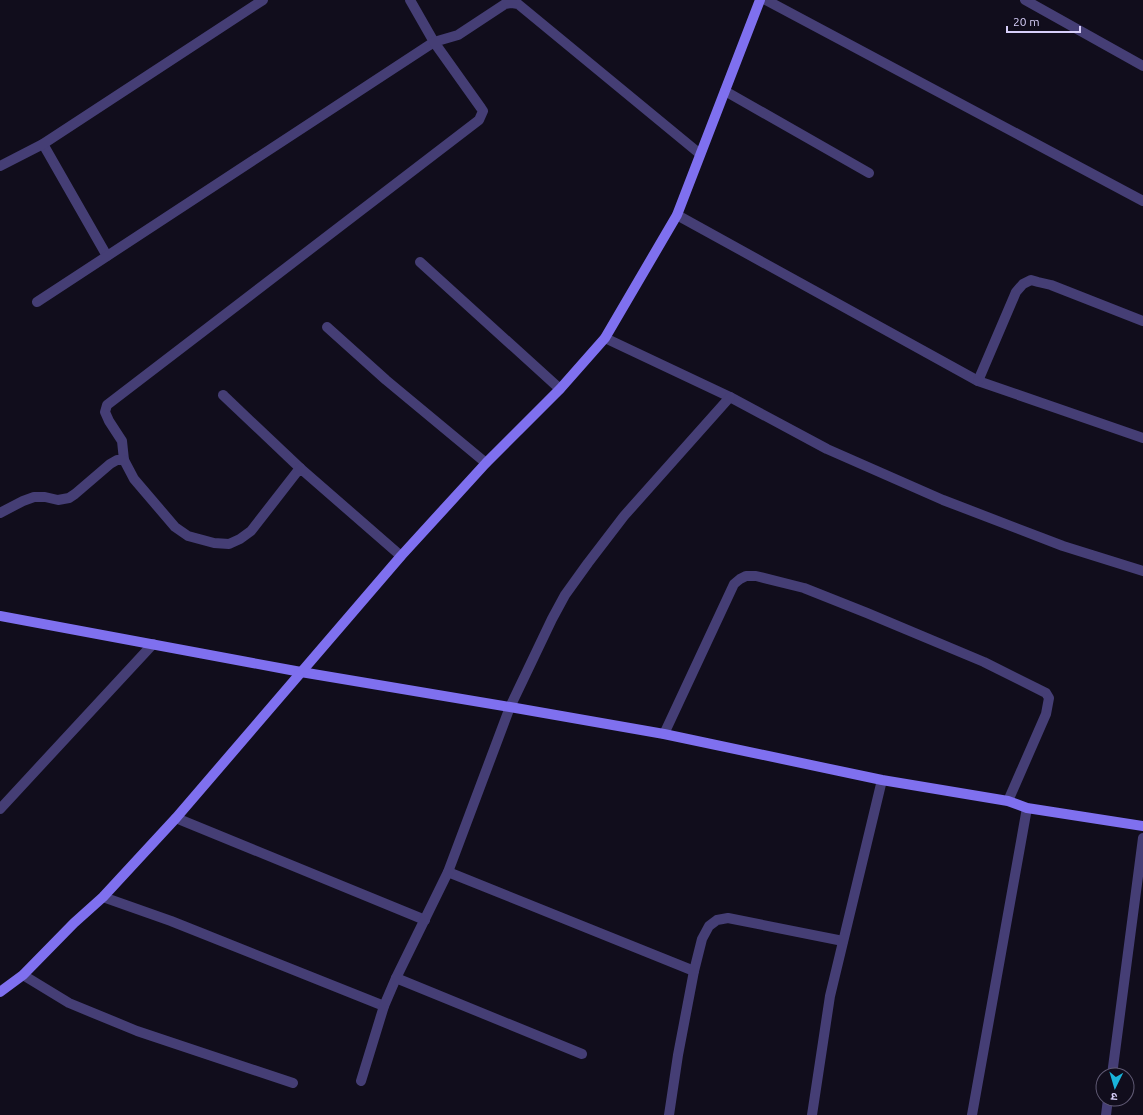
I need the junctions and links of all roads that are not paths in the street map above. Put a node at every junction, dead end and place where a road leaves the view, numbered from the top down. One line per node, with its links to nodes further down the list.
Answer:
1 (263, 0): 9 (street)
2 (410, 0): 6 (street)
3 (760, 0): 8 (street)
4 (766, 0): 13 (street)
5 (1024, 0): 7 (street)
6 (434, 42): 10 (street); 15 (street); 26 (street)
7 (1143, 66)
8 (725, 91): 10 (street); 12 (street)
9 (43, 144): 11 (street); 15 (street)
10 (700, 154): 14 (street)
11 (0, 166)
12 (869, 173)
13 (1143, 201)
14 (676, 215): 20 (street); 21 (street)
15 (107, 256): 17 (street)
16 (420, 262): 22 (street)
17 (37, 302)
18 (1143, 321): 21 (street)
19 (328, 327): 27 (street)
20 (606, 338): 22 (street); 24 (street)
21 (978, 381): 25 (street)
22 (560, 389): 27 (street)
23 (223, 395): 28 (street)
24 (730, 397): 31 (street); 35 (street)
25 (1143, 438)
26 (124, 460): 28 (street); 29 (street)
27 (486, 463): 30 (street)
28 (300, 468): 30 (street)
29 (0, 513)
30 (401, 556): 34 (street)
31 (1143, 571)
32 (0, 616): 33 (street)
33 (154, 644): 34 (street); 40 (street)
34 (301, 672): 35 (street); 41 (street)
35 (510, 707): 36 (street); 44 (street)
36 (664, 734): 37 (street); 38 (street)
37 (882, 780): 38 (street); 47 (street)
38 (1008, 801): 39 (street)
39 (1027, 808): 42 (street); 59 (street)
40 (0, 809)
41 (176, 818): 45 (street); 46 (street)
42 (1143, 826)
43 (1143, 838): 54 (street)
44 (448, 872): 46 (street); 48 (street)
45 (103, 897): 49 (street); 52 (street)
46 (425, 920): 50 (street)
47 (843, 941): 48 (street); 58 (street)
48 (694, 971): 57 (street)
49 (23, 975): 51 (street); 56 (street)
50 (396, 978): 52 (street); 53 (street)
51 (0, 992)
52 (384, 1006): 55 (street)
53 (582, 1054)
54 (1113, 1067)
55 (361, 1081)
56 (293, 1083)
57 (669, 1115)
58 (812, 1115)
59 (972, 1115)

